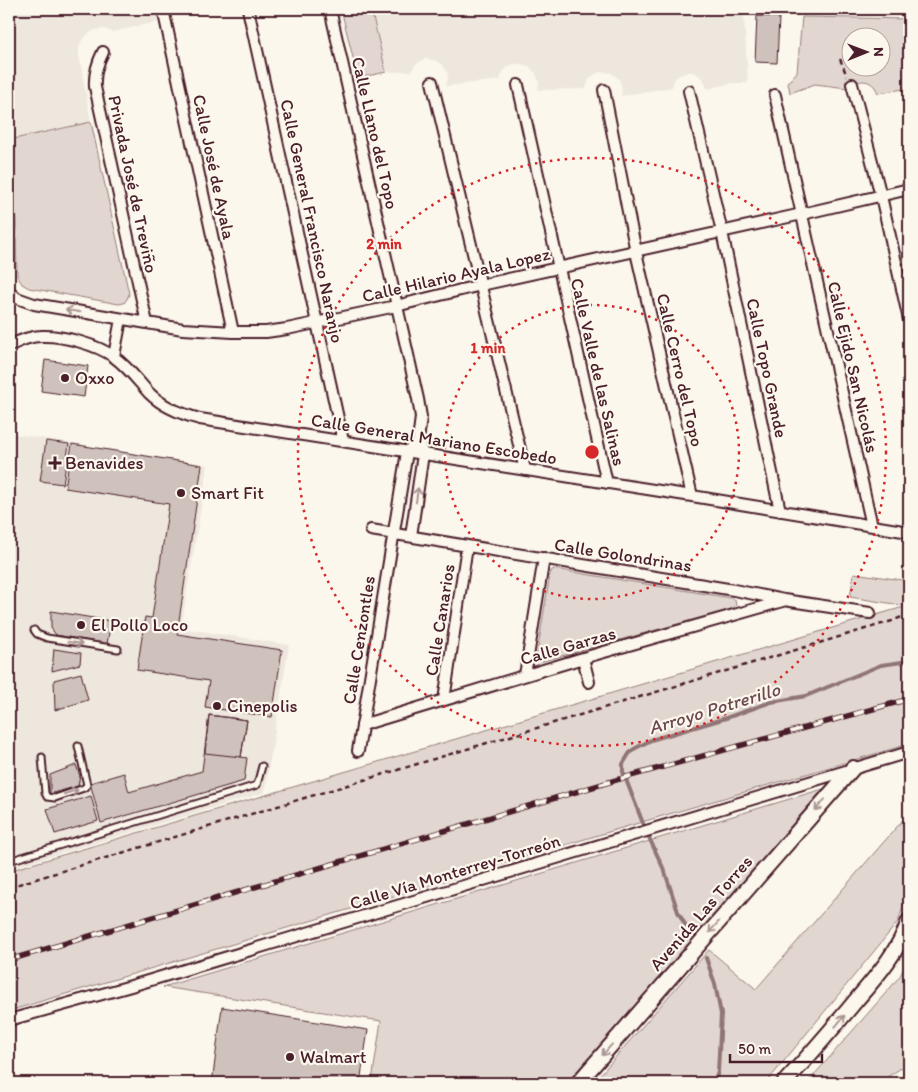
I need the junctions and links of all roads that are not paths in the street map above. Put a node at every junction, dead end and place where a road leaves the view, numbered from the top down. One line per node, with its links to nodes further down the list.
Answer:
1 (163, 9): 24 (street, Calle José de Ayala)
2 (248, 9): 22 (street, Calle General Francisco Naranjo)
3 (330, 9): 19 (street, Calle Llano del Topo)
4 (103, 52): 23 (street, Privada José de Treviño)
5 (432, 82): 17 (street)
6 (852, 84): 12 (street)
7 (518, 85): 16 (street, Calle Valle de las Salinas)
8 (604, 90): 15 (street, Calle Cerro del Topo)
9 (690, 91): 14 (street, Calle Topo Grande)
10 (775, 95): 13 (street, Calle Ejido San Nicolás)
11 (909, 189): 12 (street, Calle Hilario Ayala Lopez)
12 (881, 196): 13 (street, Calle Hilario Ayala Lopez); 21 (street)
13 (802, 214): 14 (street, Calle Hilario Ayala Lopez); 35 (street, Calle Ejido San Nicolás)
14 (722, 232): 15 (street, Calle Hilario Ayala Lopez); 34 (street, Calle Topo Grande)
15 (636, 252): 16 (street, Calle Hilario Ayala Lopez); 33 (street, Calle Cerro del Topo)
16 (558, 268): 17 (street, Calle Hilario Ayala Lopez); 32 (street, Calle Valle de las Salinas)
17 (481, 285): 19 (street, Calle Hilario Ayala Lopez); 31 (street)
18 (9, 291): 20 (street, Calle Hilario Ayala Lopez, one-way to 18)
19 (396, 306): 22 (street, Calle Hilario Ayala Lopez); 28 (street, Calle Llano del Topo)
20 (121, 319): 23 (street, Calle Hilario Ayala Lopez); 26 (street)
21 (909, 320)
22 (317, 322): 24 (street, Calle Hilario Ayala Lopez); 27 (street, Calle General Francisco Naranjo)
23 (147, 323): 24 (street, Calle Hilario Ayala Lopez)
24 (233, 332)
25 (9, 346): 26 (street, Calle General Mariano Escobedo)
26 (114, 356): 27 (street, Calle General Mariano Escobedo)
27 (343, 441): 29 (street, Calle General Mariano Escobedo)
28 (418, 441): 29 (street); 30 (street, Calle Llano del Topo)
29 (407, 452): 30 (street, Calle General Mariano Escobedo); 38 (street, Calle Cenzontles)
30 (423, 454): 31 (street, Calle General Mariano Escobedo); 39 (street, one-way to 30)
31 (525, 470): 32 (street, Calle General Mariano Escobedo)
32 (607, 483): 33 (street, Calle General Mariano Escobedo)
33 (692, 496): 34 (street, Calle General Mariano Escobedo)
34 (780, 511): 35 (street, Calle General Mariano Escobedo)
35 (872, 526): 37 (street, Calle General Mariano Escobedo)
36 (371, 530): 38 (street, Calle Golondrinas)
37 (909, 532)
38 (394, 533): 39 (street, Calle Golondrinas); 50 (street, Calle Cenzontles)
39 (411, 536): 40 (street, Calle Golondrinas)
40 (468, 546): 41 (street, Calle Golondrinas); 49 (street, Calle Canarios)
41 (544, 558): 42 (street, Calle Golondrinas); 47 (street)
42 (784, 600): 43 (street, Calle Golondrinas); 46 (street, Calle Garzas)
43 (870, 613)
44 (34, 630): 45 (lane, one-way to 45)
45 (118, 649)
46 (583, 658): 47 (street, Calle Garzas); 48 (street)
47 (525, 675): 49 (street, Calle Garzas)
48 (589, 682)
49 (444, 700): 50 (street, Calle Garzas)
50 (362, 725): 52 (street, Calle Cenzontles)
51 (78, 746): 54 (lane, one-way to 51)
52 (358, 751)
53 (909, 752): 56 (street, Calle Vía Monterrey-Torreón)
54 (42, 757)
55 (262, 766): 57 (lane)
56 (852, 768): 59 (street, Calle Vía Monterrey-Torreón); 60 (street, Avenida Las Torres, one-way to 60)
57 (9, 861)
58 (908, 926): 61 (street, one-way to 58)
59 (9, 1020)
60 (578, 1083)
61 (784, 1083)

